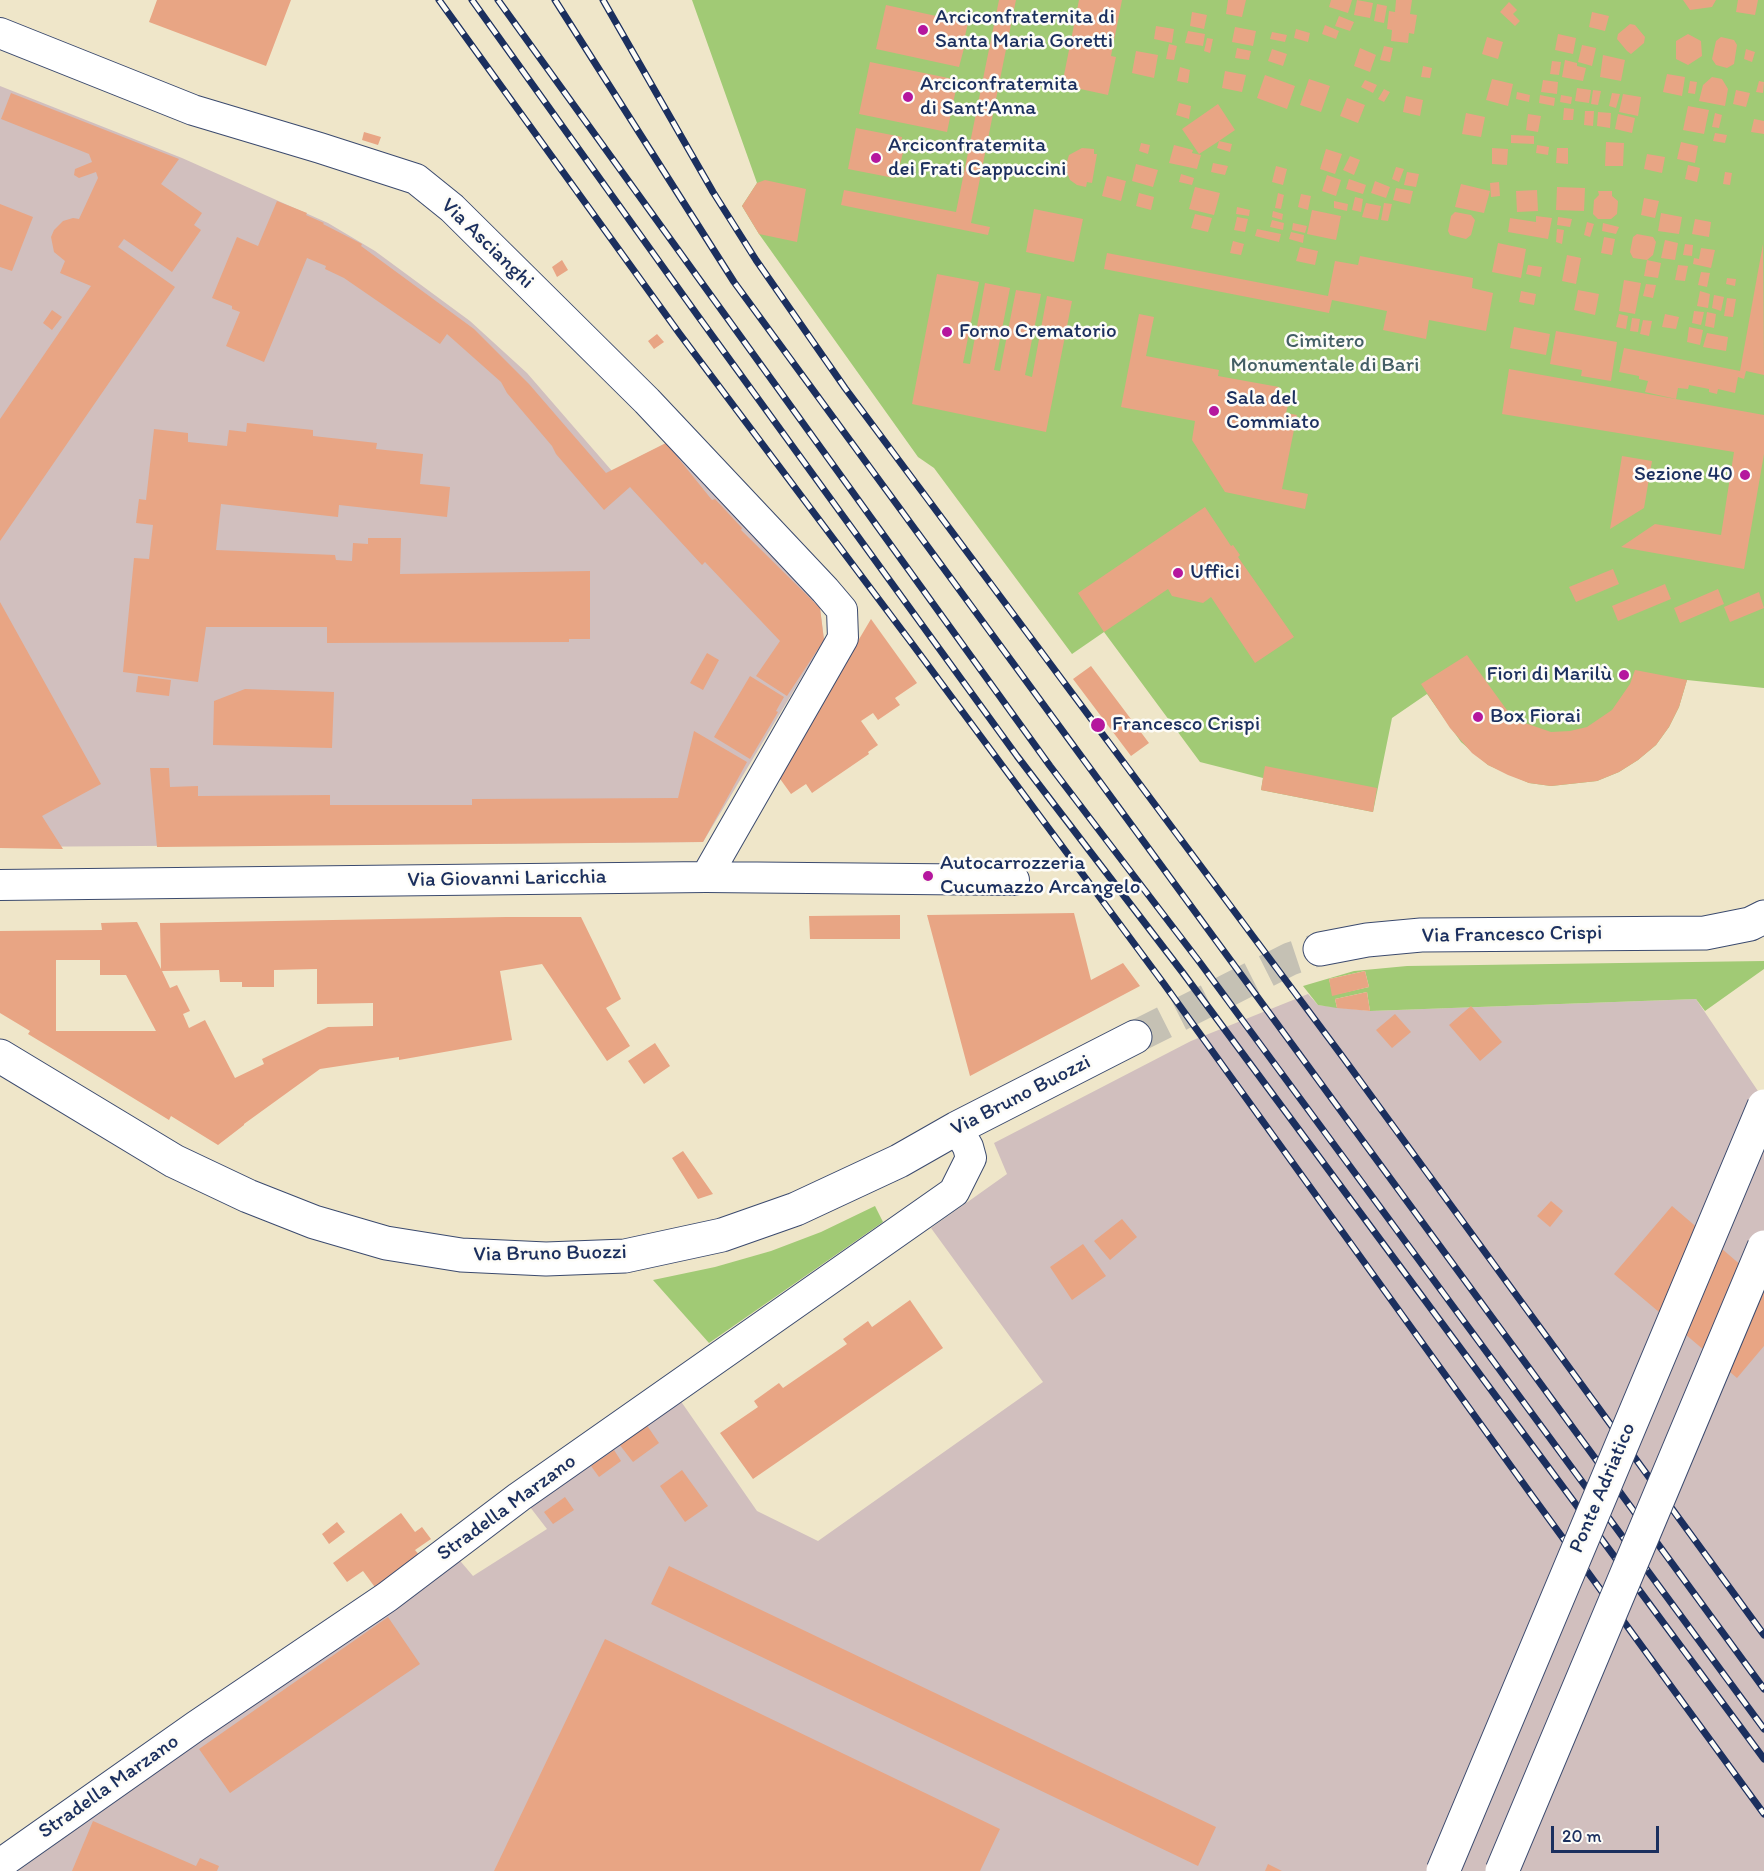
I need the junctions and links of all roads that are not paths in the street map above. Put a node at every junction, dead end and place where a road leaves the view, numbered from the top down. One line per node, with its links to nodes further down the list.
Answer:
1 (0, 33): 2 (street, Via Ascianghi)
2 (706, 877): 3 (street, Via Giovanni Laricchia); 4 (street, Via Giovanni Laricchia)
3 (1014, 880)
4 (0, 885)
5 (1764, 917): 6 (main road)
6 (1705, 933): 7 (main road); 8 (main road, Via Francesco Crispi)
7 (1764, 943)
8 (1320, 949)
9 (1135, 1037): 12 (main road, Via Bruno Buozzi)
10 (0, 1056): 12 (main road, Via Bruno Buozzi)
11 (1764, 1106): 15 (main road, Ponte Adriatico, bridge)
12 (957, 1128): 14 (street, Stradella Marzano)
13 (1764, 1247): 16 (main road, bridge)
14 (0, 1863)
15 (1443, 1871)
16 (1502, 1871)

